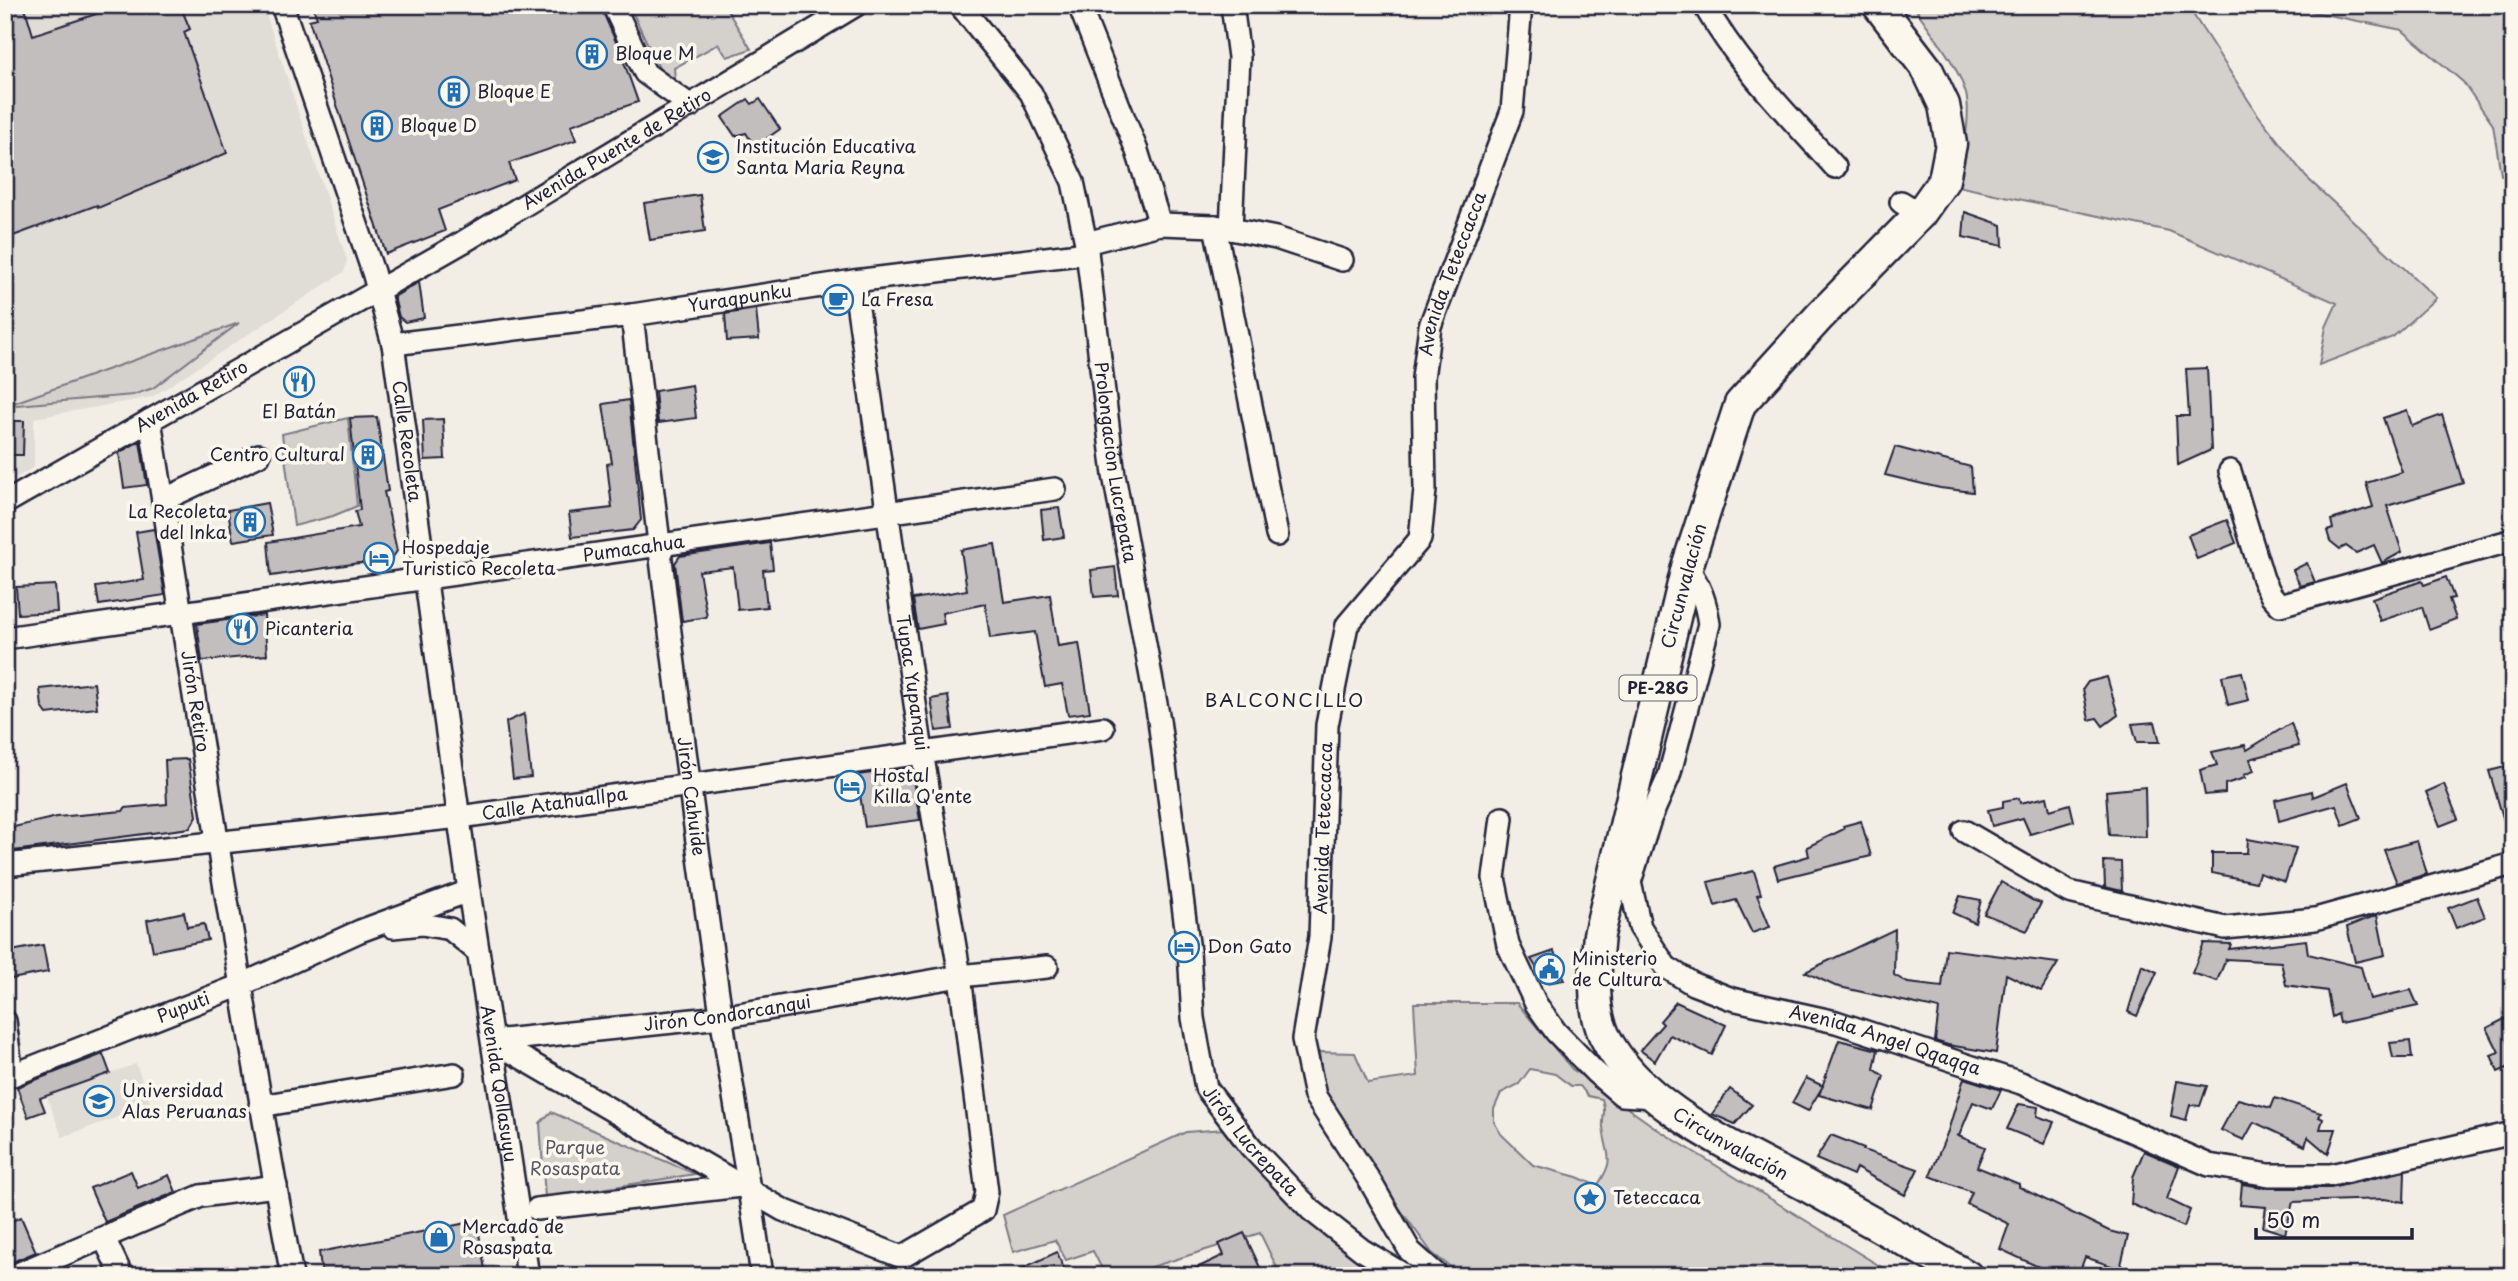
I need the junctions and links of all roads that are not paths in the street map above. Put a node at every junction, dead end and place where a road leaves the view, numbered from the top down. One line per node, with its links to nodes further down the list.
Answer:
1 (282, 5): 17 (street, Calle Recoleta)
2 (613, 5): 10 (street)
3 (856, 5): 10 (street, Avenida Puente de Retiro)
4 (960, 5): 14 (street, Prolongación Lucrepata)
5 (1079, 5): 12 (street)
6 (1232, 5): 13 (street)
7 (1521, 5): 69 (street, Avenida Teteccacca)
8 (1704, 5): 11 (street)
9 (1878, 5): 30 (highway, Circunvalación / PE-28G)
10 (691, 106): 17 (street, Avenida Puente de Retiro)
11 (1835, 167)
12 (1160, 224): 13 (street, Yuraqpunku); 14 (street, Yuraqpunku)
13 (1223, 227): 15 (street, Yuraqpunku); 27 (street)
14 (1086, 248): 16 (street, Yuraqpunku); 45 (street, Prolongación Lucrepata)
15 (1342, 260)
16 (854, 281): 18 (street, Yuraqpunku); 26 (street, Tupac Yupanqui)
17 (378, 292): 19 (street, Calle Recoleta); 20 (street, Avenida Retiro)
18 (632, 315): 19 (street, Yuraqpunku); 29 (street, Jirón Cahuide)
19 (393, 344): 31 (street, Calle Recoleta)
20 (150, 420): 24 (street, Jirón Retiro); 25 (street, Avenida Retiro)
21 (258, 455): 24 (street)
22 (2230, 471): 28 (street)
23 (1055, 489): 26 (street, Pumacahua)
24 (163, 500): 32 (street, Jirón Retiro)
25 (5, 503)
26 (889, 513): 29 (street, Pumacahua); 35 (street, Tupac Yupanqui)
27 (1277, 535)
28 (2513, 540)
29 (659, 545): 31 (street, Pumacahua); 36 (street, Jirón Cahuide)
30 (1687, 567): 55 (highway, Circunvalación / PE-28G); 57 (street, Avenida Angel Qqaqqa)
31 (426, 579): 32 (street, Pumacahua); 37 (street, Calle Recoleta)
32 (181, 613): 33 (street, Pumacahua); 40 (street, Jirón Retiro)
33 (5, 638)
34 (1103, 727): 35 (street, Calle Atahuallpa)
35 (922, 752): 36 (street, Calle Atahuallpa); 48 (street, Tupac Yupanqui)
36 (689, 785): 37 (street, Calle Atahuallpa); 50 (street, Jirón Cahuide)
37 (460, 817): 40 (street, Calle Atahuallpa); 43 (street, Calle Recoleta)
38 (1502, 818): 55 (street)
39 (1964, 831): 41 (street)
40 (216, 843): 42 (street, Calle Atahuallpa); 49 (street, Jirón Retiro)
41 (2513, 864)
42 (5, 865)
43 (469, 891): 44 (street, Puputi); 46 (street, Avenida Qollasuyu)
44 (360, 931): 46 (street, Puputi); 49 (street, Puputi)
45 (1189, 951): 68 (street, Jirón Lucrepata)
46 (478, 952): 52 (street, Avenida Qollasuyu)
47 (1047, 967): 48 (street, Jirón Condorcanqui)
48 (960, 976): 50 (street, Jirón Condorcanqui); 62 (street, Tupac Yupanqui)
49 (241, 985): 54 (street, Puputi); 56 (street, Jirón Retiro)
50 (721, 1017): 52 (street, Jirón Condorcanqui); 59 (street, Jirón Cahuide)
51 (5, 1021): 54 (street)
52 (494, 1041): 59 (street); 66 (street, Avenida Qollasuyu)
53 (454, 1074): 56 (street)
54 (9, 1077)
55 (1655, 1097): 70 (highway, Circunvalación / PE-28G)
56 (260, 1106): 58 (street, Jirón Retiro)
57 (2513, 1133)
58 (275, 1186): 61 (street); 65 (street, Jirón Retiro)
59 (746, 1188): 60 (street); 62 (street); 67 (street, Jirón Cahuide)
60 (537, 1209)
61 (104, 1238): 63 (street); 64 (street)
62 (903, 1266)
63 (13, 1276)
64 (122, 1276)
65 (292, 1276)
66 (528, 1276)
67 (762, 1276)
68 (1406, 1276)
69 (1438, 1276)
70 (1966, 1276)

